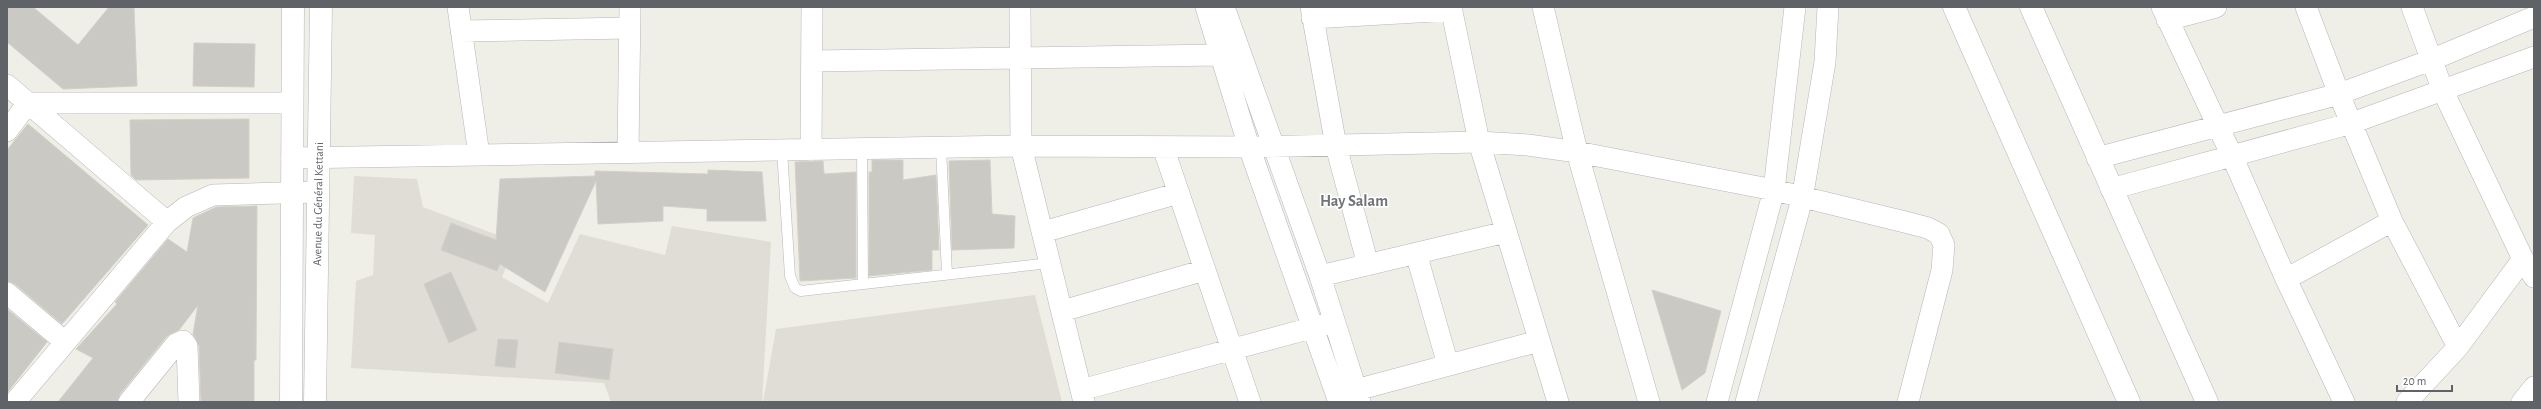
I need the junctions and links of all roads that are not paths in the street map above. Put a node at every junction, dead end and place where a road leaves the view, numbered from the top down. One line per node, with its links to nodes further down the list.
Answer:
1 (293, 7): 32 (street, Avenue du Général Kettani)
2 (321, 7): 50 (street, Avenue du Général Kettani)
3 (458, 7): 22 (street)
4 (630, 7): 21 (street)
5 (812, 7): 27 (street)
6 (1020, 7): 25 (street)
7 (1206, 7): 23 (street)
8 (1224, 7): 41 (street)
9 (1543, 7): 47 (street)
10 (1795, 7): 54 (street)
11 (1828, 7): 58 (street)
12 (1954, 7): 97 (street)
13 (2031, 7): 52 (street)
14 (2216, 7): 19 (street)
15 (2306, 7): 30 (street)
16 (2412, 7): 26 (street)
17 (1452, 9): 18 (street); 36 (street)
18 (1311, 13): 38 (street)
19 (2165, 14): 34 (street)
20 (2534, 17): 26 (street)
21 (630, 28): 22 (street); 46 (street)
22 (461, 31): 48 (street)
23 (1220, 55): 25 (street); 40 (street)
24 (2534, 57): 29 (street)
25 (1020, 59): 27 (street); 37 (street)
26 (2431, 60): 29 (street); 30 (street)
27 (812, 61): 45 (street)
28 (7, 85): 31 (street)
29 (2444, 91): 33 (street); 64 (street)
30 (2339, 94): 33 (street); 34 (street)
31 (28, 103): 32 (street); 35 (street); 60 (street)
32 (292, 103): 51 (street, Avenue du Général Kettani)
33 (2352, 123): 49 (street); 59 (street)
34 (2218, 126): 49 (street); 52 (street)
35 (7, 131)
36 (1479, 142): 38 (street); 47 (street); 62 (street)
37 (1021, 146): 39 (street); 42 (street); 61 (street)
38 (1336, 146): 41 (street); 66 (street)
39 (1163, 147): 40 (street); 57 (street)
40 (1249, 147): 41 (street); 76 (street)
41 (1273, 147): 69 (street)
42 (941, 148): 43 (street); 68 (lane)
43 (862, 149): 45 (street); 72 (lane)
44 (782, 150): 45 (street); 46 (street); 72 (lane)
45 (811, 150)
46 (628, 152): 48 (street)
47 (1577, 152): 54 (street); 93 (street)
48 (479, 155): 50 (street)
49 (2232, 156): 53 (street); 71 (street)
50 (319, 157): 51 (street); 56 (street, Avenue du Général Kettani)
51 (292, 158): 55 (street, Avenue du Général Kettani)
52 (2097, 158): 53 (street)
53 (2111, 189): 98 (street)
54 (1774, 190): 58 (street); 94 (street)
55 (292, 192): 56 (street); 60 (street); 88 (street, Avenue du Général Kettani)
56 (318, 192): 89 (street, Avenue du Général Kettani)
57 (1179, 193): 61 (street); 67 (street)
58 (1802, 199): 95 (street); 96 (street)
59 (2392, 221): 71 (street); 79 (street)
60 (166, 222): 78 (street)
61 (1043, 232): 65 (street)
62 (1506, 232): 63 (street); 77 (street)
63 (1416, 253): 66 (street); 81 (street)
64 (2523, 260): 70 (street); 79 (street)
65 (1050, 263): 68 (lane); 74 (street)
66 (1368, 265): 69 (street)
67 (1205, 270): 74 (street); 80 (street)
68 (947, 274): 72 (lane)
69 (1320, 276): 75 (street)
70 (2534, 277)
71 (2286, 279): 99 (street)
72 (863, 283)
73 (7, 293): 78 (street)
74 (1062, 311): 83 (street)
75 (1335, 322): 76 (street); 84 (street)
76 (1313, 328): 80 (street); 91 (street)
77 (1539, 341): 81 (street); 92 (street)
78 (65, 342): 85 (street)
79 (2458, 347): 100 (street)
80 (1232, 350): 83 (street); 90 (street)
81 (1448, 365): 84 (street)
82 (2534, 387): 101 (street)
83 (1083, 396)
84 (1358, 396)
85 (15, 402)
86 (129, 402): 87 (street)
87 (189, 402)
88 (291, 402)
89 (315, 402)
90 (1250, 402)
91 (1339, 402)
92 (1558, 402)
93 (1649, 402)
94 (1718, 402)
95 (1746, 402)
96 (1908, 402)
97 (2129, 402)
98 (2206, 402)
99 (2344, 402)
100 (2407, 402)
101 (2522, 402)

